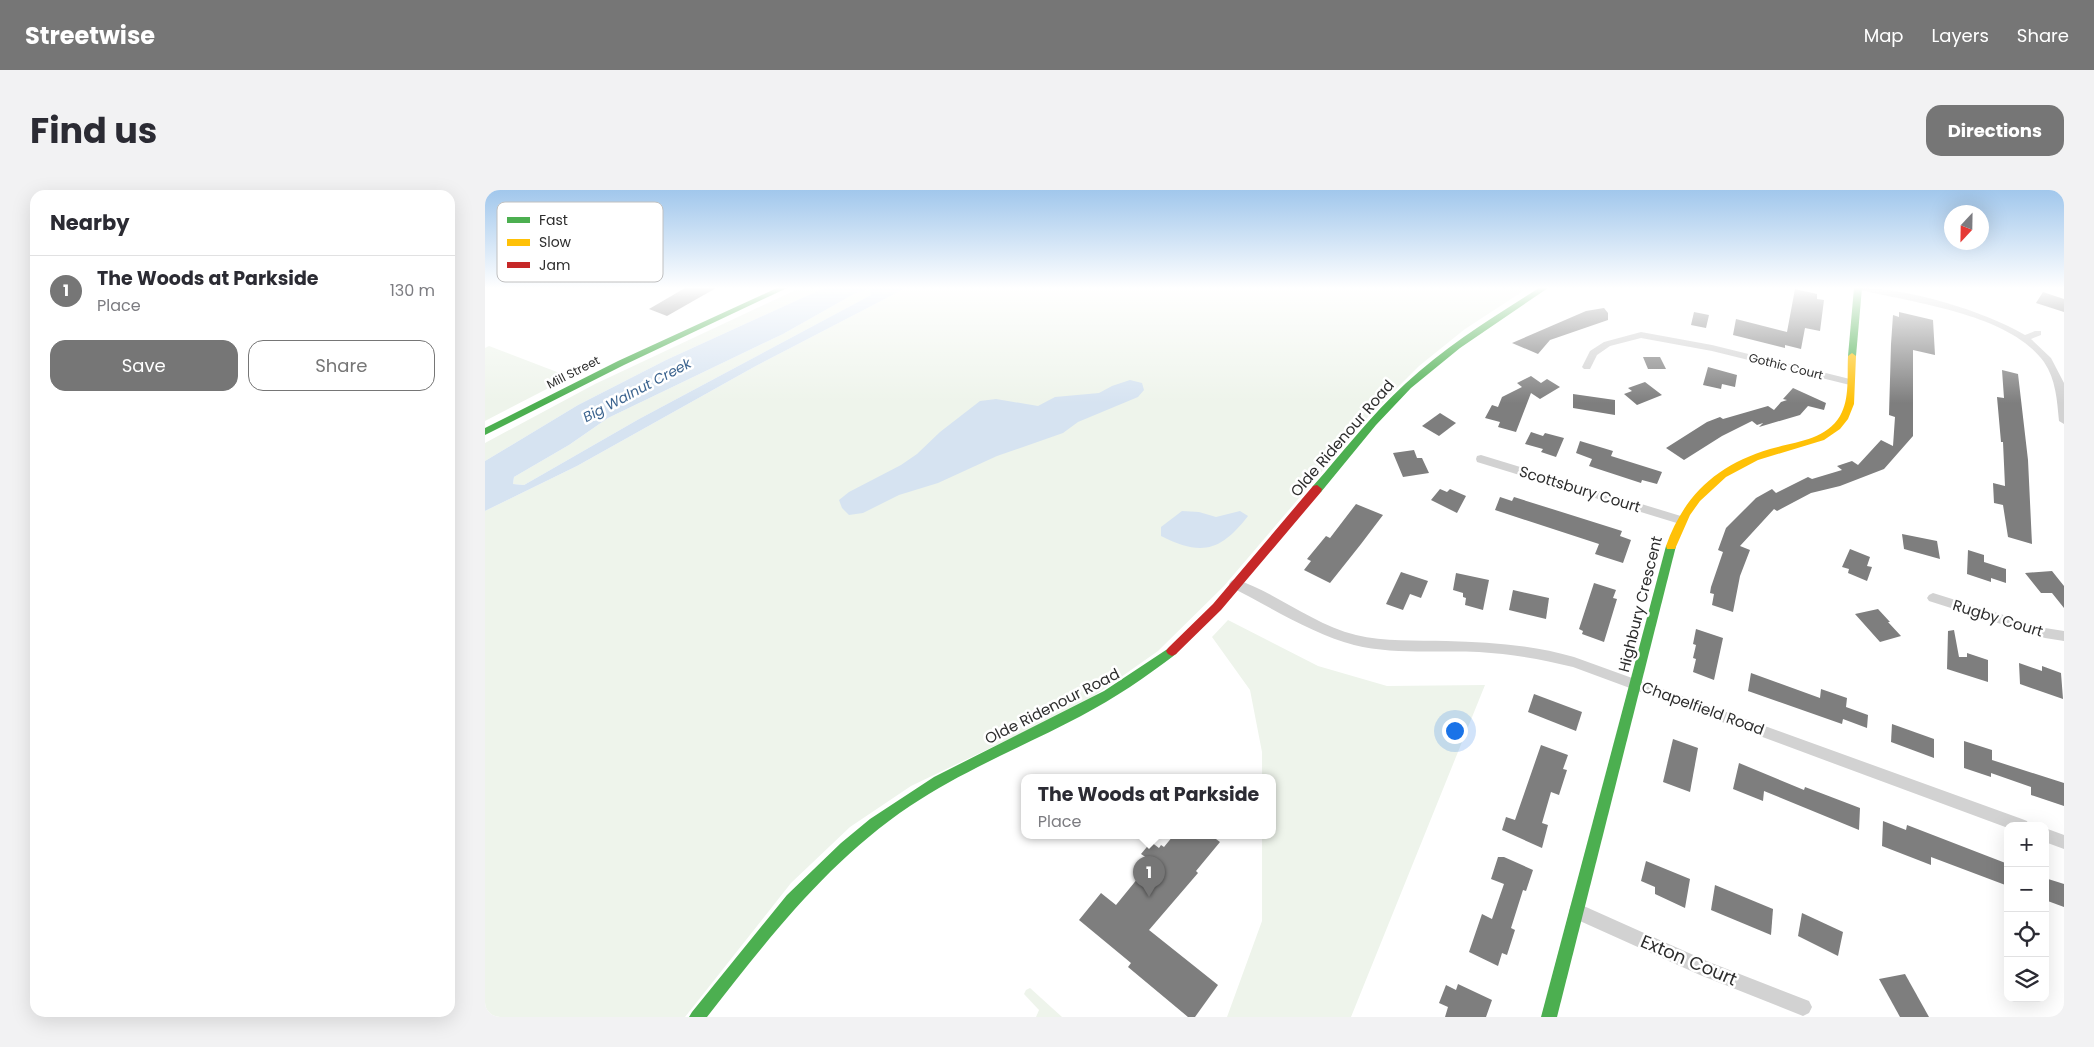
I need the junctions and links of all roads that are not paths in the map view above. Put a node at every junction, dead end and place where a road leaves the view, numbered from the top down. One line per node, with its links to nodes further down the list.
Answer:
1 (700, 327): 10 (main road, Mill Street)
2 (1485, 327): 13 (main road, Olde Ridenour Road)
3 (1855, 327): 8 (main road, Highbury Crescent)
4 (2001, 327): 6 (street)
5 (2038, 333): 6 (street)
6 (2024, 339): 9 (street)
7 (1587, 367): 8 (street, Gothic Court)
8 (1850, 382): 12 (main road, Highbury Crescent)
9 (2064, 421)
10 (485, 432)
11 (1481, 459): 12 (street, Scottsbury Court)
12 (1680, 520): 16 (main road, Highbury Crescent)
13 (1235, 584): 16 (street, Chapelfield Road); 22 (main road, Olde Ridenour Road)
14 (1933, 598): 15 (street, Rugby Court)
15 (2064, 636)
16 (1635, 684): 17 (street, Chapelfield Road); 20 (main road, Highbury Crescent)
17 (2011, 822)
18 (2049, 836): 19 (street)
19 (2064, 842)
20 (1577, 911): 21 (street, Exton Court); 23 (main road, Highbury Crescent)
21 (1803, 1007)
22 (697, 1017)
23 (1549, 1017)

